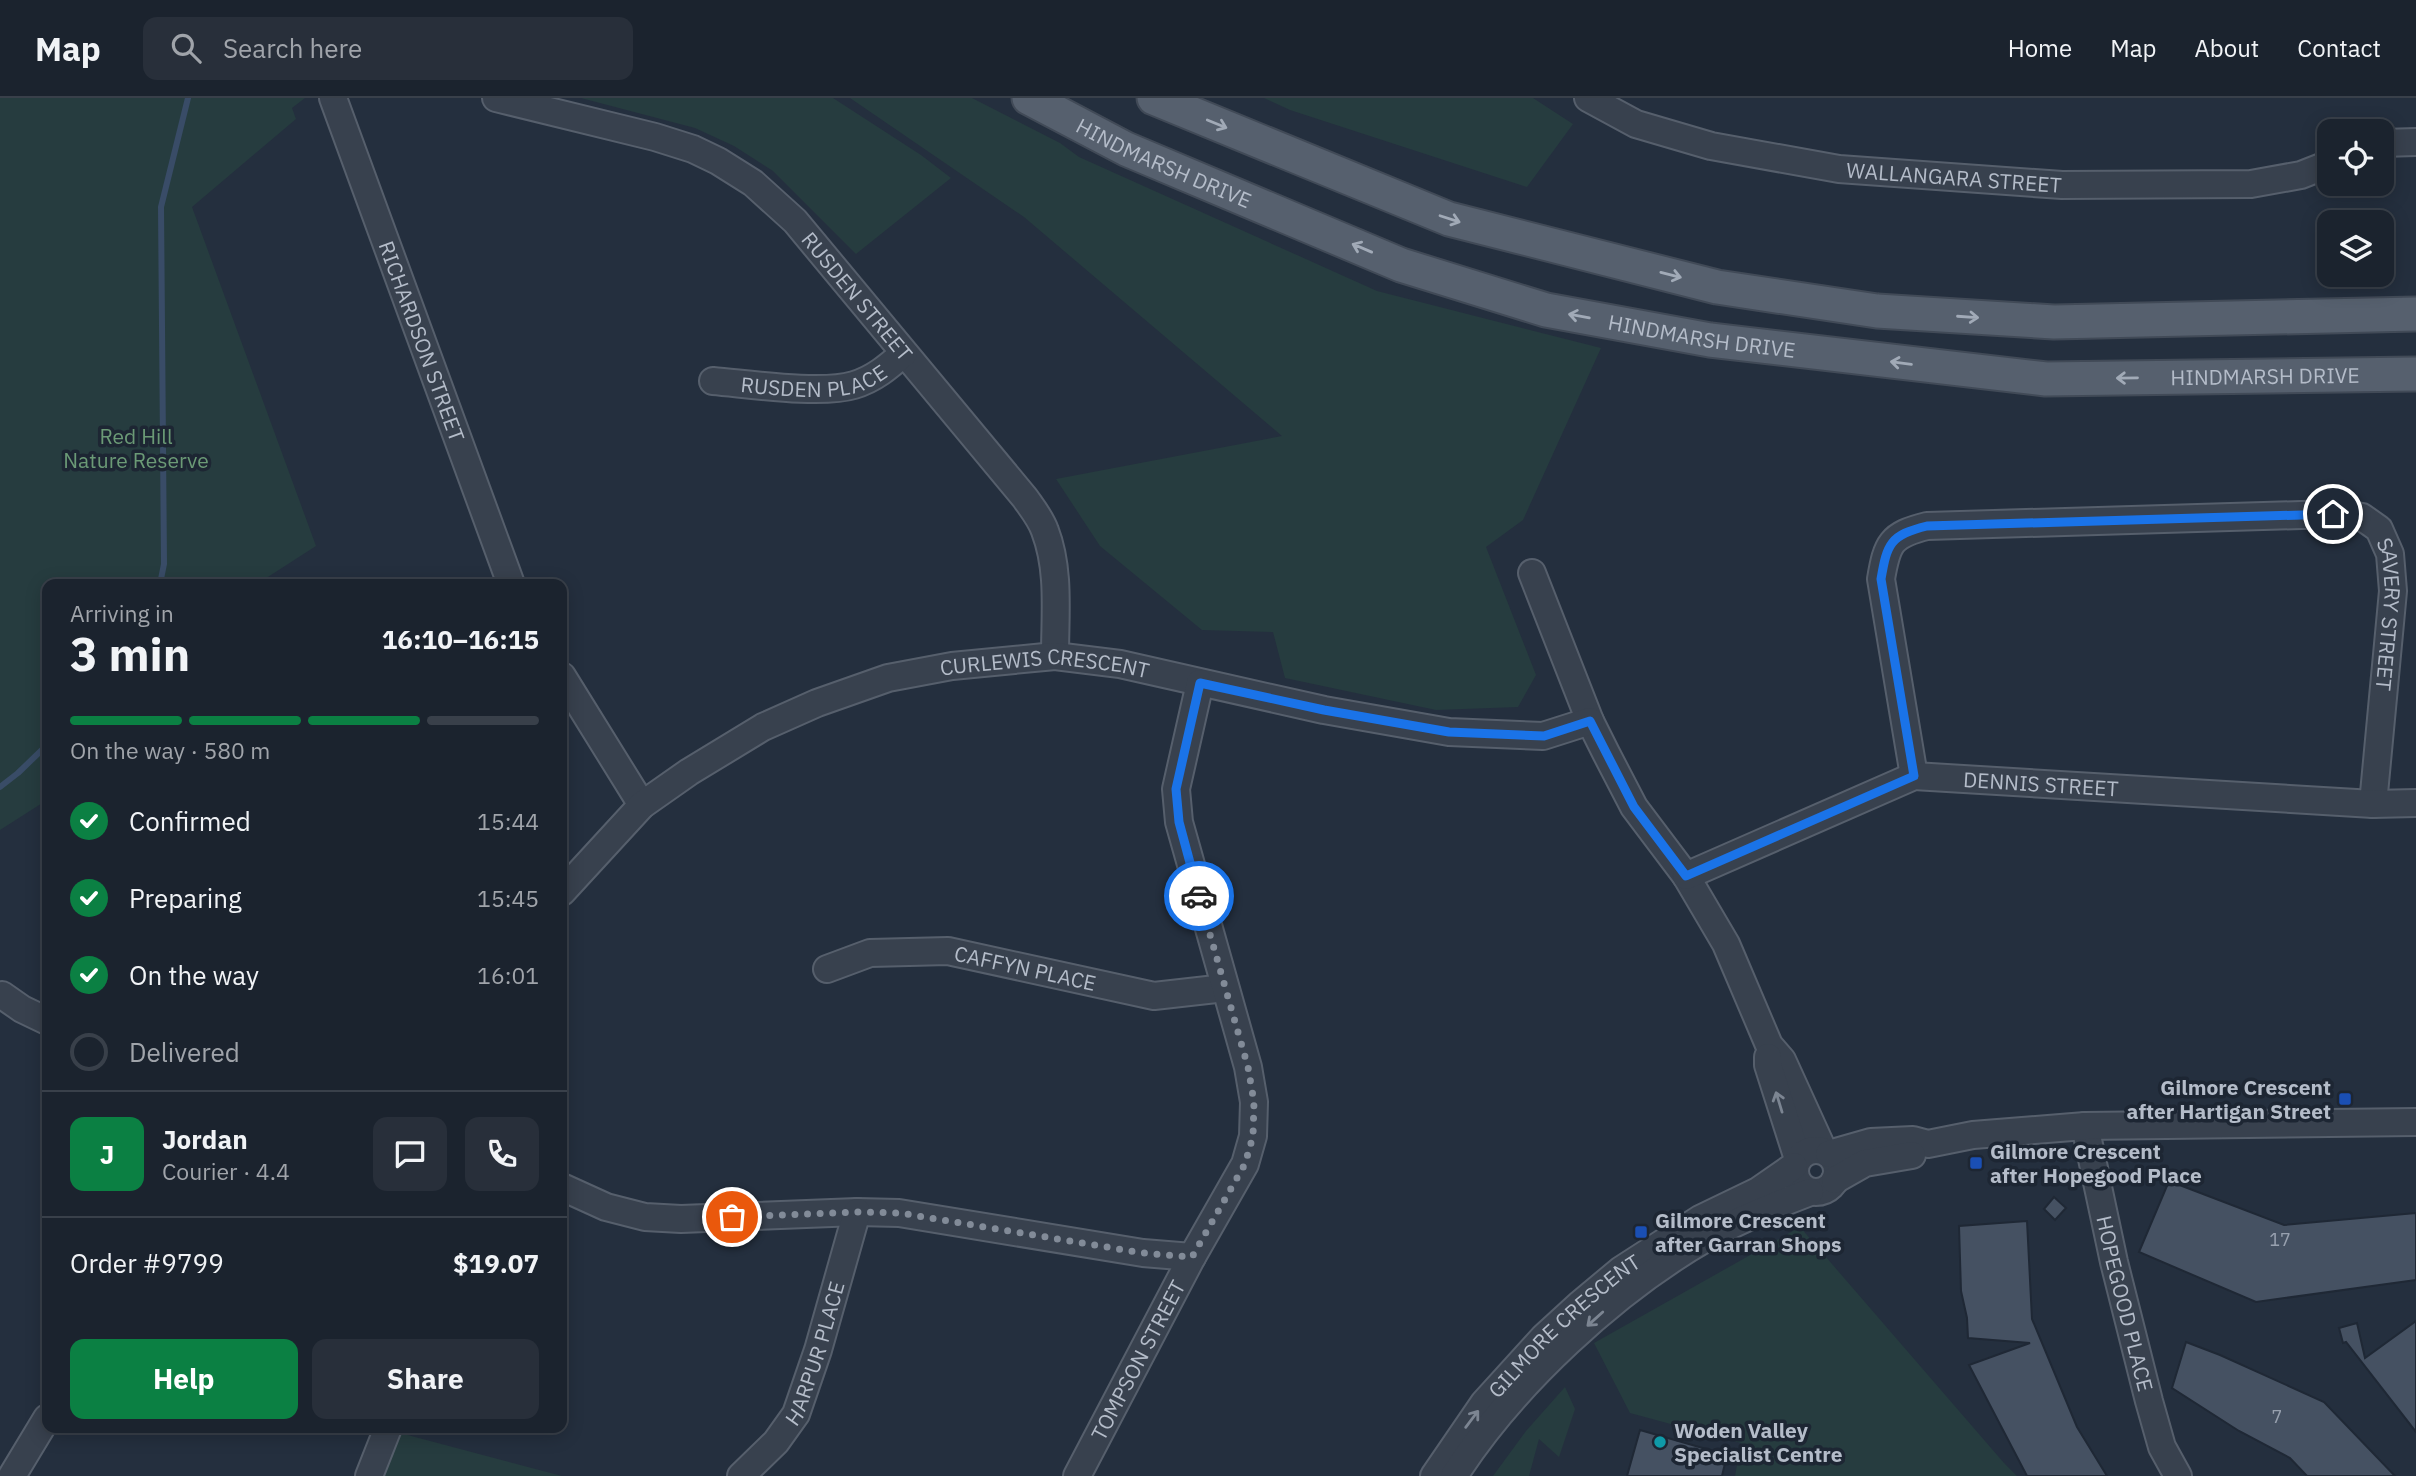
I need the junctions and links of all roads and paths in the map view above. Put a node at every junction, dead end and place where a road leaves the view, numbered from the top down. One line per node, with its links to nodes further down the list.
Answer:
1 (333, 98): 14 (street, RICHARDSON STREET)
2 (496, 98): 10 (street, RUSDEN STREET)
3 (1029, 98): 11 (main road, HINDMARSH DRIVE, one-way to 3)
4 (1154, 98): 9 (main road, one-way to 9)
5 (1588, 98): 8 (street, WALLANGARA STREET)
6 (2416, 142): 7 (street)
7 (2394, 143)
8 (2317, 169)
9 (2416, 314)
10 (904, 354): 12 (street, RUSDEN PLACE); 15 (street, RUSDEN STREET)
11 (2416, 374)
12 (713, 381)
13 (1532, 573): 18 (street)
14 (509, 579)
15 (1055, 656): 16 (street, CURLEWIS CRESCENT); 22 (street, CURLEWIS CRESCENT)
16 (1200, 683): 18 (street, CURLEWIS CRESCENT); 26 (street, TOMPSON STREET)
17 (567, 684): 22 (street)
18 (1590, 721): 23 (street)
19 (1914, 776): 21 (street, DENNIS STREET); 21 (street, SAVERY STREET); 23 (street, DENNIS STREET)
20 (2416, 803): 21 (street, DENNIS STREET)
21 (2373, 804)
22 (642, 805): 24 (street, CURLEWIS CRESCENT)
23 (1686, 876): 29 (street)
24 (567, 887)
25 (827, 969): 26 (street, CAFFYN PLACE)
26 (1225, 988): 41 (street, TOMPSON STREET)
27 (2, 995): 28 (street)
28 (42, 1019)
29 (1769, 1045): 33 (street); 34 (street, one-way to 29)
30 (2416, 1122): 31 (street)
31 (2085, 1126): 32 (street); 50 (street, HOPEGOOD PLACE)
32 (1928, 1144): 33 (street); 35 (street)
33 (1826, 1152): 34 (street); 35 (street)
34 (1796, 1163): 37 (street); 38 (street, GILMORE CRESCENT)
35 (1835, 1180): 37 (street)
36 (567, 1189): 39 (street)
37 (1810, 1192): 38 (street, GILMORE CRESCENT)
38 (1764, 1200): 40 (street, GILMORE CRESCENT)
39 (857, 1212): 41 (street); 46 (street, HARPUR PLACE)
40 (1705, 1228): 48 (street, GILMORE CRESCENT, one-way to 40); 49 (street, GILMORE CRESCENT, one-way to 49)
41 (1192, 1257): 47 (street, TOMPSON STREET)
42 (42, 1426): 44 (street)
43 (386, 1433): 45 (street)
44 (12, 1476)
45 (369, 1476)
46 (741, 1476)
47 (1077, 1476)
48 (1434, 1476)
49 (1454, 1476)
50 (2178, 1476)

